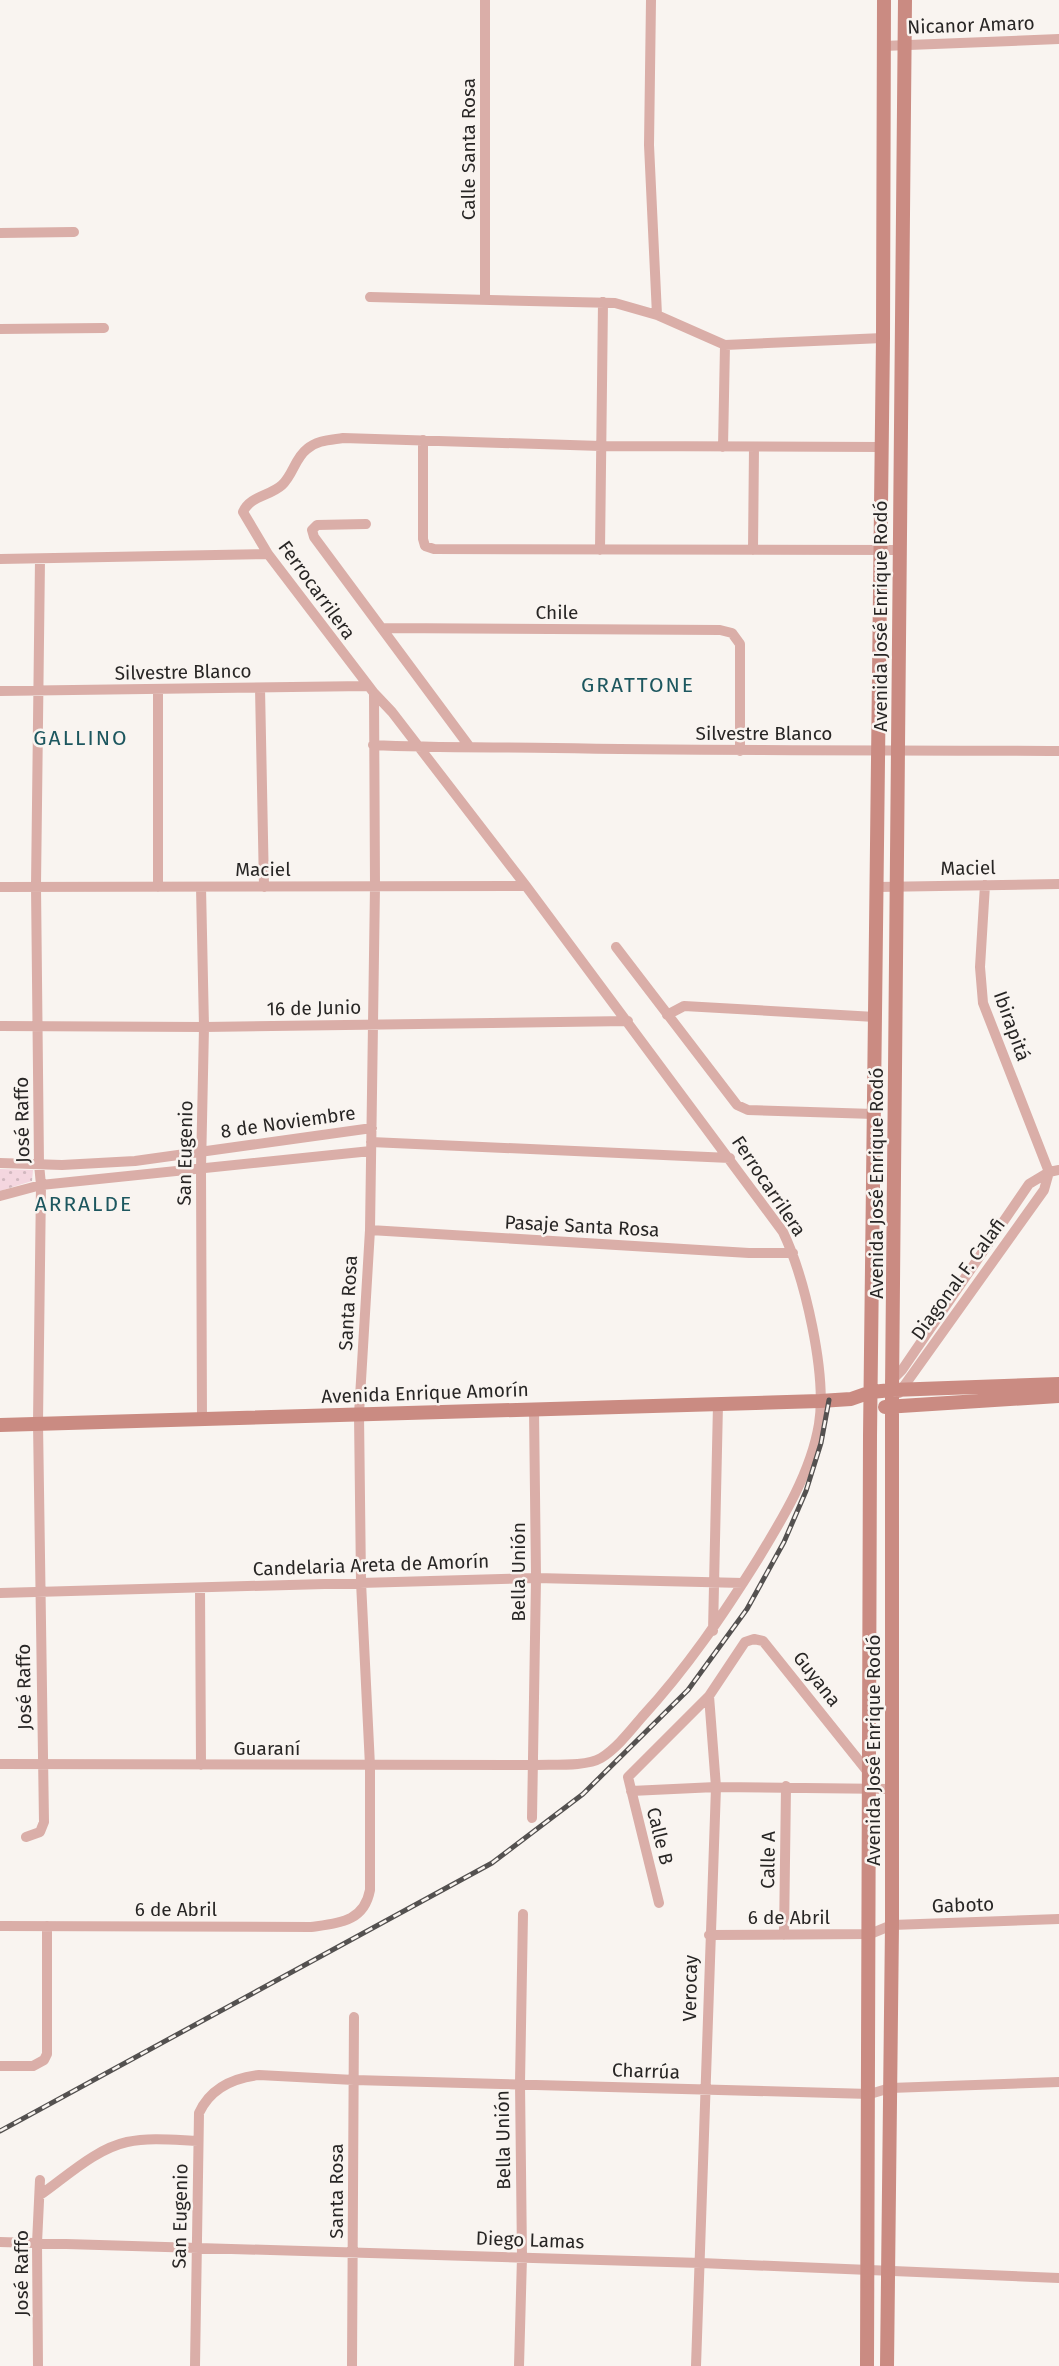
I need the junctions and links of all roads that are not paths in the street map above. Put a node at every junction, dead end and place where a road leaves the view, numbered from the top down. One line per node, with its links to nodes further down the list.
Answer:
1 (485, 0): 13 (street, Calle Santa Rosa)
2 (651, 0): 15 (street)
3 (884, 0): 7 (street, Avenida José Enrique Rodó)
4 (905, 0): 6 (street, Avenida José Enrique Rodó)
5 (1059, 39): 6 (street, Nicanor Amaro)
6 (904, 45): 7 (street, Nicanor Amaro); 8 (street, Avenida José Enrique Rodó)
7 (883, 46): 9 (street, Avenida José Enrique Rodó)
8 (903, 209): 9 (street); 20 (street, Avenida José Enrique Rodó)
9 (883, 211): 18 (street, Avenida José Enrique Rodó)
10 (74, 232): 11 (street)
11 (0, 233)
12 (370, 297): 13 (street)
13 (485, 299): 14 (street)
14 (603, 302): 15 (street); 23 (street)
15 (657, 315): 19 (street)
16 (104, 328): 17 (street)
17 (0, 329)
18 (883, 338): 19 (street); 21 (street, Avenida José Enrique Rodó)
19 (725, 345): 24 (street)
20 (902, 377): 21 (street); 31 (street, Avenida José Enrique Rodó)
21 (882, 379): 26 (street, Avenida José Enrique Rodó)
22 (423, 440): 23 (street); 28 (street); 32 (street, Ferrocarrilera)
23 (601, 446): 24 (street); 28 (street)
24 (723, 447): 25 (street)
25 (754, 447): 26 (street); 29 (street)
26 (881, 447): 30 (street, Avenida José Enrique Rodó)
27 (366, 524): 35 (street)
28 (600, 550): 29 (street)
29 (753, 550): 30 (street)
30 (879, 550): 31 (street); 44 (street, Avenida José Enrique Rodó)
31 (900, 550): 45 (street, Avenida José Enrique Rodó)
32 (268, 554): 34 (street); 37 (street, Ferrocarrilera)
33 (0, 559): 34 (street)
34 (40, 559): 40 (street, José Raffo)
35 (382, 628): 42 (street); 46 (street, Chile)
36 (260, 688): 37 (street, Silvestre Blanco); 38 (street, Silvestre Blanco); 56 (street)
37 (370, 689): 41 (street, Santa Rosa); 43 (street, Ferrocarrilera)
38 (158, 690): 40 (street, Silvestre Blanco); 54 (street)
39 (0, 691): 40 (street, Silvestre Blanco)
40 (38, 691): 50 (street, José Raffo)
41 (373, 745): 43 (street, Silvestre Blanco); 51 (street, Santa Rosa)
42 (468, 746): 43 (street, Silvestre Blanco); 46 (street, Silvestre Blanco)
43 (420, 748): 52 (street, Ferrocarrilera)
44 (878, 750): 45 (street, Silvestre Blanco); 46 (street, Silvestre Blanco); 57 (street, Avenida José Enrique Rodó)
45 (899, 750): 47 (street, Silvestre Blanco); 58 (street, Avenida José Enrique Rodó)
46 (740, 751)
47 (1059, 751)
48 (1059, 884): 49 (street, Maciel)
49 (985, 885): 58 (street, Maciel); 75 (street, Ibirapitá)
50 (36, 886): 53 (street, Maciel); 54 (street, Maciel); 65 (street, José Raffo)
51 (375, 886): 52 (street, Maciel); 56 (street, Maciel); 63 (street, Santa Rosa)
52 (526, 886): 62 (street, Ferrocarrilera)
53 (0, 887)
54 (158, 887): 55 (street, Maciel)
55 (201, 887): 56 (street, Maciel); 66 (street, San Eugenio)
56 (264, 887)
57 (877, 887): 58 (street, Maciel); 61 (street, Avenida José Enrique Rodó)
58 (898, 887): 81 (street, Avenida José Enrique Rodó)
59 (616, 947): 60 (street)
60 (667, 1015): 61 (street); 67 (street)
61 (875, 1017): 67 (street, Avenida José Enrique Rodó)
62 (628, 1021): 63 (street, 16 de Junio); 71 (street, Ferrocarrilera)
63 (374, 1025): 66 (street, 16 de Junio); 68 (street, Santa Rosa)
64 (0, 1026): 65 (street, 16 de Junio)
65 (39, 1026): 66 (street, 16 de Junio); 73 (street, José Raffo)
66 (204, 1027): 70 (street, San Eugenio)
67 (874, 1114): 81 (street, Avenida José Enrique Rodó)
68 (372, 1128): 69 (street, Santa Rosa); 70 (street, 8 de Noviembre)
69 (371, 1146): 71 (street, 8 de Noviembre); 74 (street, 8 de Noviembre); 78 (street, Santa Rosa)
70 (202, 1153): 73 (street, 8 de Noviembre); 74 (street, San Eugenio)
71 (730, 1158): 79 (street, Ferrocarrilera)
72 (0, 1163): 73 (street, 8 de Noviembre)
73 (39, 1164): 76 (street, José Raffo)
74 (201, 1168): 76 (street, 8 de Noviembre); 90 (street, San Eugenio)
75 (1054, 1171): 81 (street, Diagonal F. Calafi); 81 (street, Diagonal F. Calafi)
76 (41, 1185): 77 (street, 8 de Noviembre); 91 (street, José Raffo)
77 (0, 1196)
78 (370, 1230): 79 (street, Pasaje Santa Rosa); 89 (street, Santa Rosa)
79 (793, 1253): 84 (street, Ferrocarrilera)
80 (1059, 1384): 81 (street, Avenida Enrique Amorín)
81 (887, 1388): 83 (street, Avenida Enrique Amorín); 86 (street, Avenida José Enrique Rodó); 87 (street, Avenida José Enrique Rodó)
82 (1059, 1396): 86 (street, Avenida Enrique Amorín)
83 (851, 1399): 84 (street, Avenida Enrique Amorín); 87 (street, Avenida Enrique Amorín)
84 (820, 1401): 85 (street, Avenida Enrique Amorín); 96 (street, Ferrocarrilera)
85 (718, 1404): 88 (street, Avenida Enrique Amorín); 95 (street)
86 (893, 1406): 87 (street, Avenida Enrique Amorín); 110 (street, Avenida José Enrique Rodó)
87 (871, 1408): 107 (street, Avenida José Enrique Rodó)
88 (534, 1409): 89 (street, Avenida Enrique Amorín); 93 (street, Bella Unión)
89 (359, 1414): 90 (street, Avenida Enrique Amorín); 94 (street, Santa Rosa)
90 (202, 1419): 91 (street, Avenida Enrique Amorín)
91 (37, 1423): 92 (street, Avenida Enrique Amorín); 98 (street, José Raffo)
92 (0, 1425)
93 (536, 1578): 94 (street, Candelaria Areta de Amorín); 95 (street, Candelaria Areta de Amorín); 105 (street, Bella Unión)
94 (361, 1582): 97 (street, Candelaria Areta de Amorín); 106 (street, Santa Rosa)
95 (713, 1583): 96 (street, Candelaria Areta de Amorín); 100 (street)
96 (743, 1583): 100 (street, Ferrocarrilera)
97 (200, 1588): 98 (street, Candelaria Areta de Amorín); 104 (street)
98 (39, 1592): 99 (street, Candelaria Areta de Amorín); 103 (street, José Raffo)
99 (0, 1593)
100 (713, 1631): 105 (street, Ferrocarrilera)
101 (709, 1696): 107 (street, Guyana); 109 (street, Verocay); 111 (street, Calle B)
102 (0, 1764): 103 (street, Guaraní)
103 (43, 1764): 104 (street, Guaraní); 113 (street, José Raffo)
104 (201, 1765): 106 (street, Guaraní)
105 (533, 1765): 106 (street, Guaraní); 112 (street, Bella Unión)
106 (370, 1766): 116 (street, Santa Rosa)
107 (868, 1780): 108 (street); 110 (street); 121 (street, Avenida José Enrique Rodó)
108 (786, 1786): 109 (street); 123 (street, Calle A)
109 (716, 1787): 111 (street); 122 (street, Verocay)
110 (891, 1789): 118 (street, Avenida José Enrique Rodó)
111 (631, 1791): 114 (street, Calle B)
112 (532, 1818)
113 (26, 1837)
114 (659, 1903)
115 (523, 1914): 129 (street, Bella Unión)
116 (352, 1919): 120 (street, 6 de Abril)
117 (1059, 1919): 118 (street, Gaboto)
118 (892, 1925): 121 (street, Gaboto); 130 (street, Avenida José Enrique Rodó)
119 (0, 1926): 120 (street, 6 de Abril)
120 (47, 1926): 125 (street)
121 (870, 1934): 123 (street, 6 de Abril); 132 (street, Avenida José Enrique Rodó)
122 (709, 1935): 123 (street, 6 de Abril); 131 (street, Verocay)
123 (784, 1935)
124 (354, 2017): 126 (street, Santa Rosa)
125 (0, 2066)
126 (354, 2080): 127 (street, Charrúa); 129 (street, Charrúa); 139 (street, Santa Rosa)
127 (232, 2082): 133 (street, San Eugenio)
128 (1059, 2082): 130 (street, Charrúa)
129 (520, 2083): 131 (street, Charrúa); 140 (street, Bella Unión)
130 (890, 2088): 132 (street, Charrúa); 142 (street, Avenida José Enrique Rodó)
131 (706, 2090): 132 (street, Charrúa); 141 (street, Verocay)
132 (870, 2094): 143 (street, Avenida José Enrique Rodó)
133 (198, 2141): 135 (street); 138 (street, San Eugenio)
134 (40, 2180): 135 (street, José Raffo)
135 (40, 2195): 137 (street, José Raffo)
136 (0, 2242): 137 (street, Diego Lamas)
137 (37, 2243): 138 (street, Diego Lamas); 145 (street, José Raffo)
138 (197, 2248): 139 (street, Diego Lamas); 146 (street, San Eugenio)
139 (353, 2253): 140 (street, Diego Lamas); 147 (street, Santa Rosa)
140 (522, 2257): 141 (street, Diego Lamas); 148 (street, Bella Unión)
141 (701, 2263): 143 (street, Diego Lamas); 149 (street, Verocay)
142 (889, 2269): 143 (street, Diego Lamas); 144 (street, Diego Lamas); 151 (street, Avenida José Enrique Rodó)
143 (869, 2270): 150 (street, Avenida José Enrique Rodó)
144 (1059, 2278)
145 (38, 2366)
146 (195, 2366)
147 (352, 2366)
148 (519, 2366)
149 (696, 2366)
150 (867, 2366)
151 (887, 2366)

